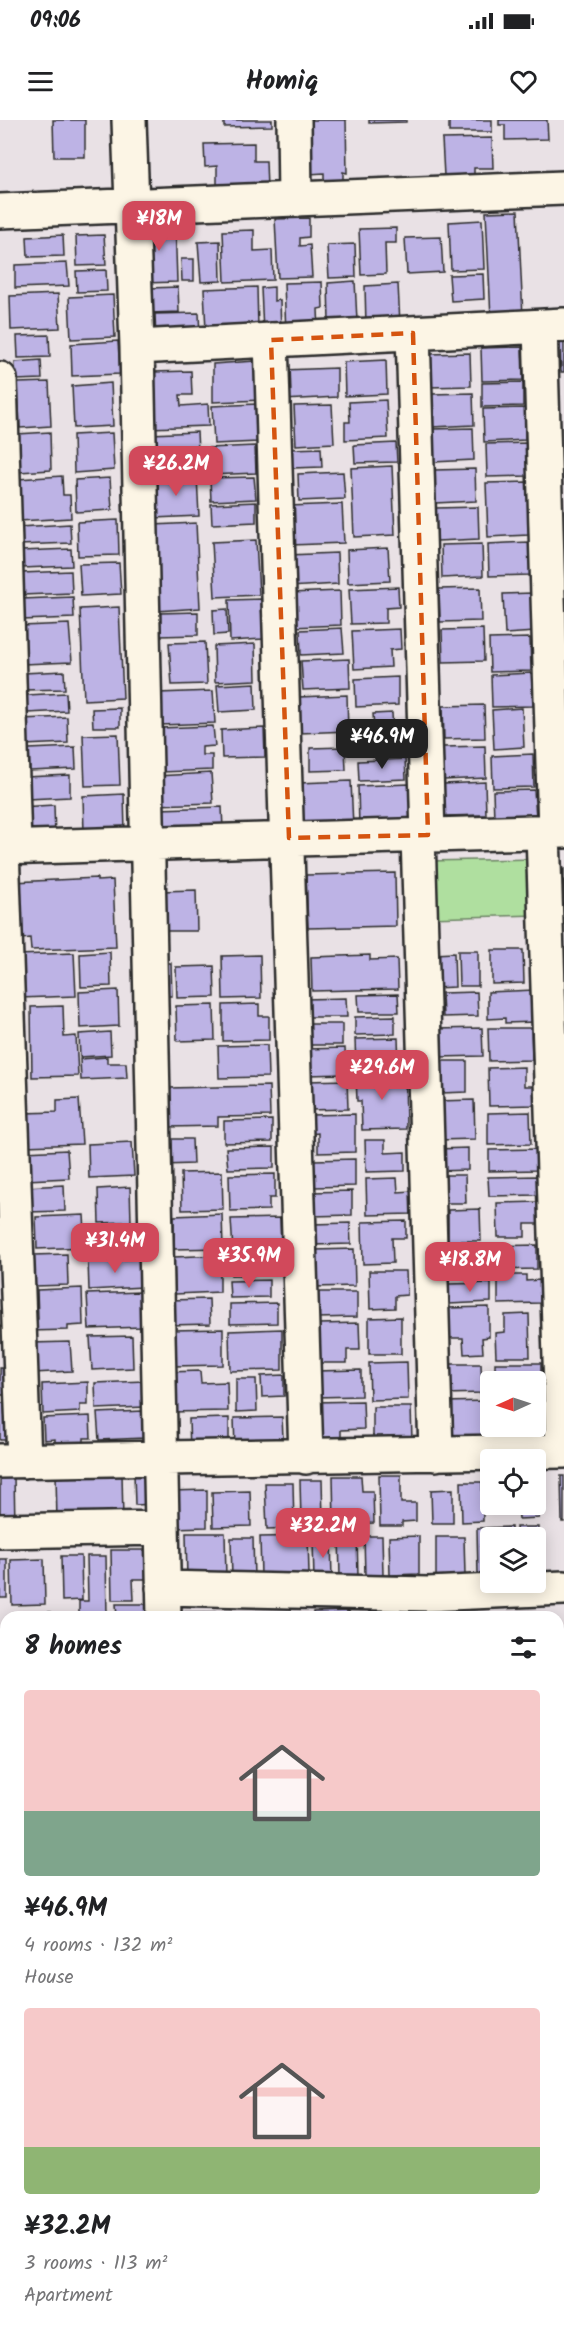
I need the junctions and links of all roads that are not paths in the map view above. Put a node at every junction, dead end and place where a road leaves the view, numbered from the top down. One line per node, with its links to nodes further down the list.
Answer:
1 (129, 120): 5 (street)
2 (294, 120): 4 (street)
3 (564, 188): 4 (street)
4 (294, 200): 5 (street)
5 (130, 207): 6 (street); 10 (street)
6 (0, 211)
7 (552, 326): 8 (street); 12 (street)
8 (413, 333): 9 (street); 13 (street)
9 (271, 340): 10 (street); 14 (street)
10 (137, 347): 15 (street)
11 (0, 379): 16 (street)
12 (554, 831): 13 (street); 17 (street)
13 (423, 835): 14 (street); 18 (street)
14 (289, 838): 15 (street); 19 (street)
15 (147, 843): 16 (street); 20 (street)
16 (5, 848): 21 (street)
17 (564, 1451): 18 (street)
18 (436, 1454): 19 (street)
19 (306, 1457): 20 (street)
20 (160, 1460): 21 (street); 22 (street)
21 (12, 1461)
22 (162, 1528): 23 (street); 25 (street)
23 (0, 1531)
24 (557, 1598): 26 (street)
25 (163, 1603): 26 (street)
26 (429, 1605)

